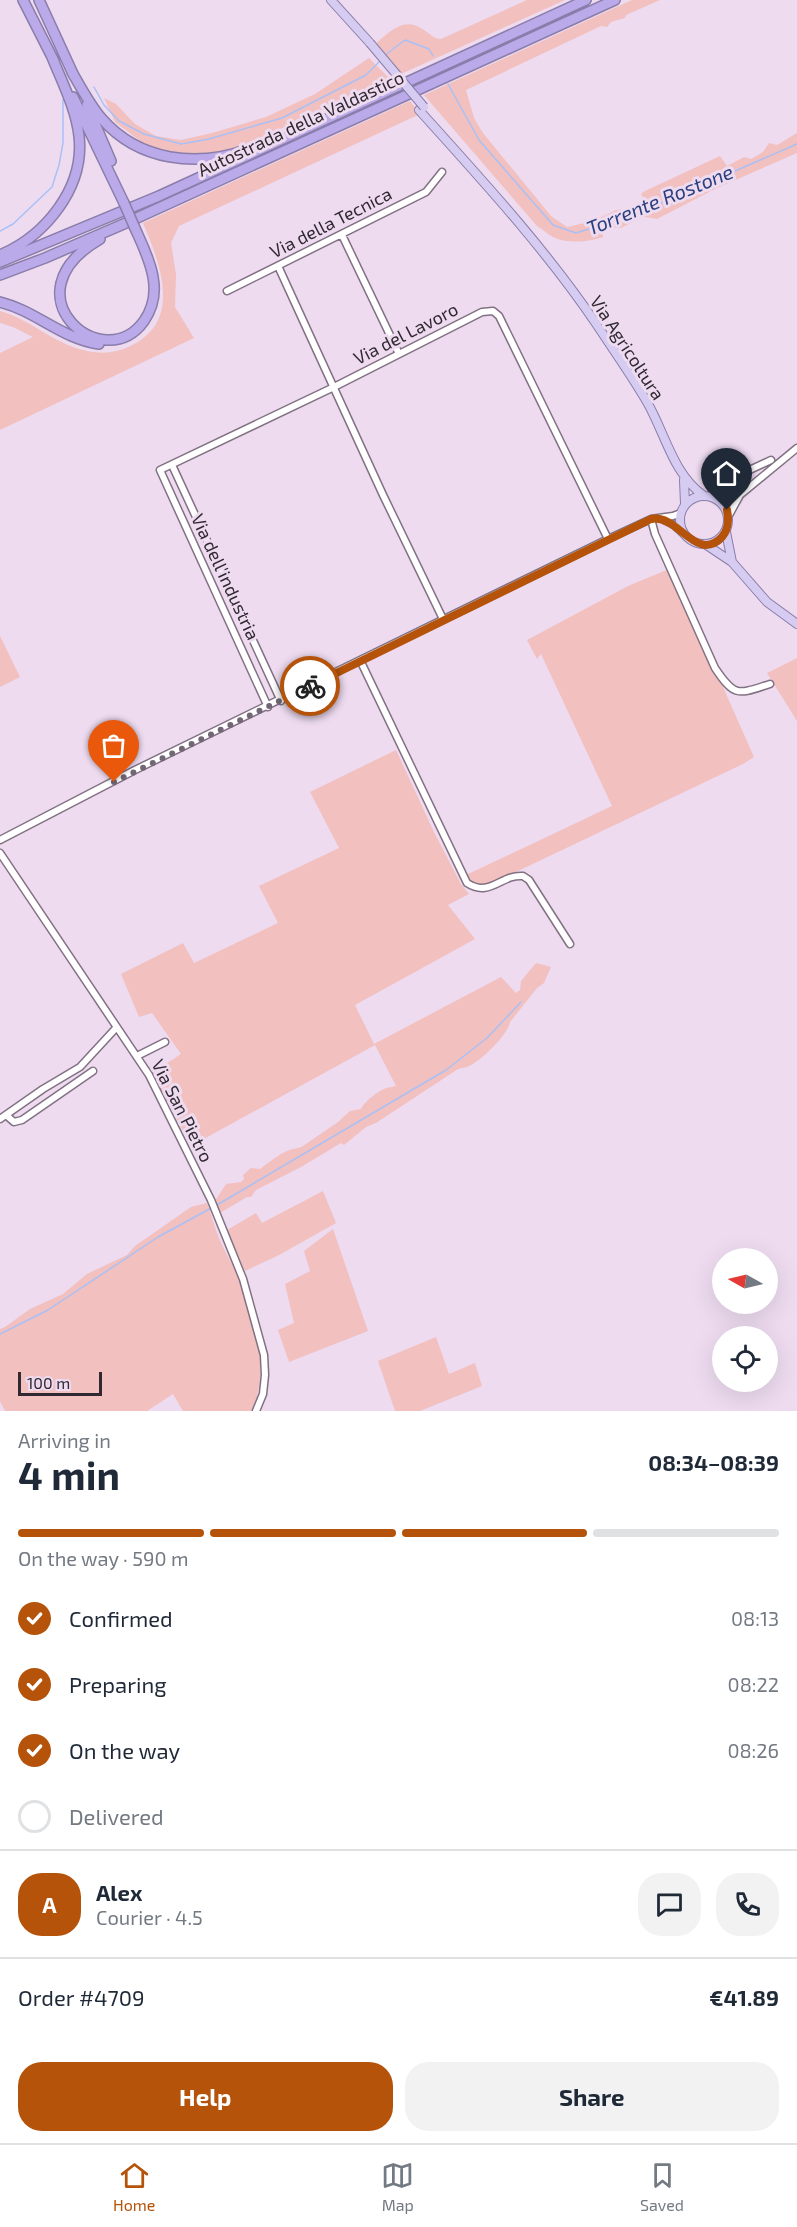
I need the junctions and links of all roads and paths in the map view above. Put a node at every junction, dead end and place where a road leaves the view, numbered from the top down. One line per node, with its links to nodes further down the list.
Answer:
1 (23, 0): 6 (highway)
2 (39, 0): 7 (highway)
3 (331, 0): 25 (main road, Via Agricoltura, bridge)
4 (586, 0): 8 (highway, Autostrada della Valdastico)
5 (615, 0): 11 (highway, Autostrada della Valdastico)
6 (52, 57): 10 (highway); 13 (highway)
7 (72, 72): 8 (highway); 10 (highway)
8 (429, 72): 14 (highway, Autostrada della Valdastico)
9 (442, 172): 12 (street, Via della Tecnica)
10 (127, 202): 11 (highway, bridge)
11 (133, 224): 11 (highway); 16 (highway, Autostrada della Valdastico); 18 (highway)
12 (342, 235): 15 (street, Via della Tecnica); 19 (street)
13 (0, 255)
14 (0, 262)
15 (278, 266): 17 (street, Via della Tecnica); 20 (street)
16 (0, 274)
17 (227, 291)
18 (0, 302)
19 (399, 354): 20 (street, Via del Lavoro); 39 (street, Via del Lavoro)
20 (334, 387): 23 (street); 42 (street)
21 (797, 448): 28 (street)
22 (771, 460): 24 (street)
23 (172, 465): 26 (street, Via dell'industria); 27 (street)
24 (744, 473): 28 (street); 29 (street)
25 (683, 476): 30 (main road, Via Agricoltura); 32 (main road, Via Agricoltura)
26 (178, 479): 27 (street); 46 (street, Via dell'industria)
27 (166, 485): 47 (street, Via dell'industria)
28 (751, 485): 31 (street)
29 (711, 492): 30 (main road); 31 (street); 35 (main road)
30 (703, 495): 32 (main road)
31 (740, 495): 35 (street)
32 (686, 504): 33 (main road)
33 (681, 513): 34 (street); 38 (main road)
34 (659, 517): 36 (street); 38 (street)
35 (728, 517): 37 (main road)
36 (651, 519): 39 (street); 45 (street)
37 (726, 531): 40 (main road); 41 (main road)
38 (688, 538): 40 (main road)
39 (608, 539): 42 (street)
40 (705, 544): 41 (main road)
41 (732, 562): 43 (main road)
42 (443, 619): 44 (street)
43 (797, 624)
44 (360, 660): 46 (street); 50 (street)
45 (770, 684)
46 (281, 701): 47 (street)
47 (268, 707): 48 (street)
48 (0, 840)
49 (0, 854): 51 (street, Via San Pietro)
50 (570, 944)
51 (116, 1028): 53 (street, Via San Pietro); 55 (street)
52 (164, 1043): 53 (street)
53 (137, 1056): 56 (street, Via San Pietro)
54 (93, 1071): 55 (street)
55 (3, 1117)
56 (256, 1411)

